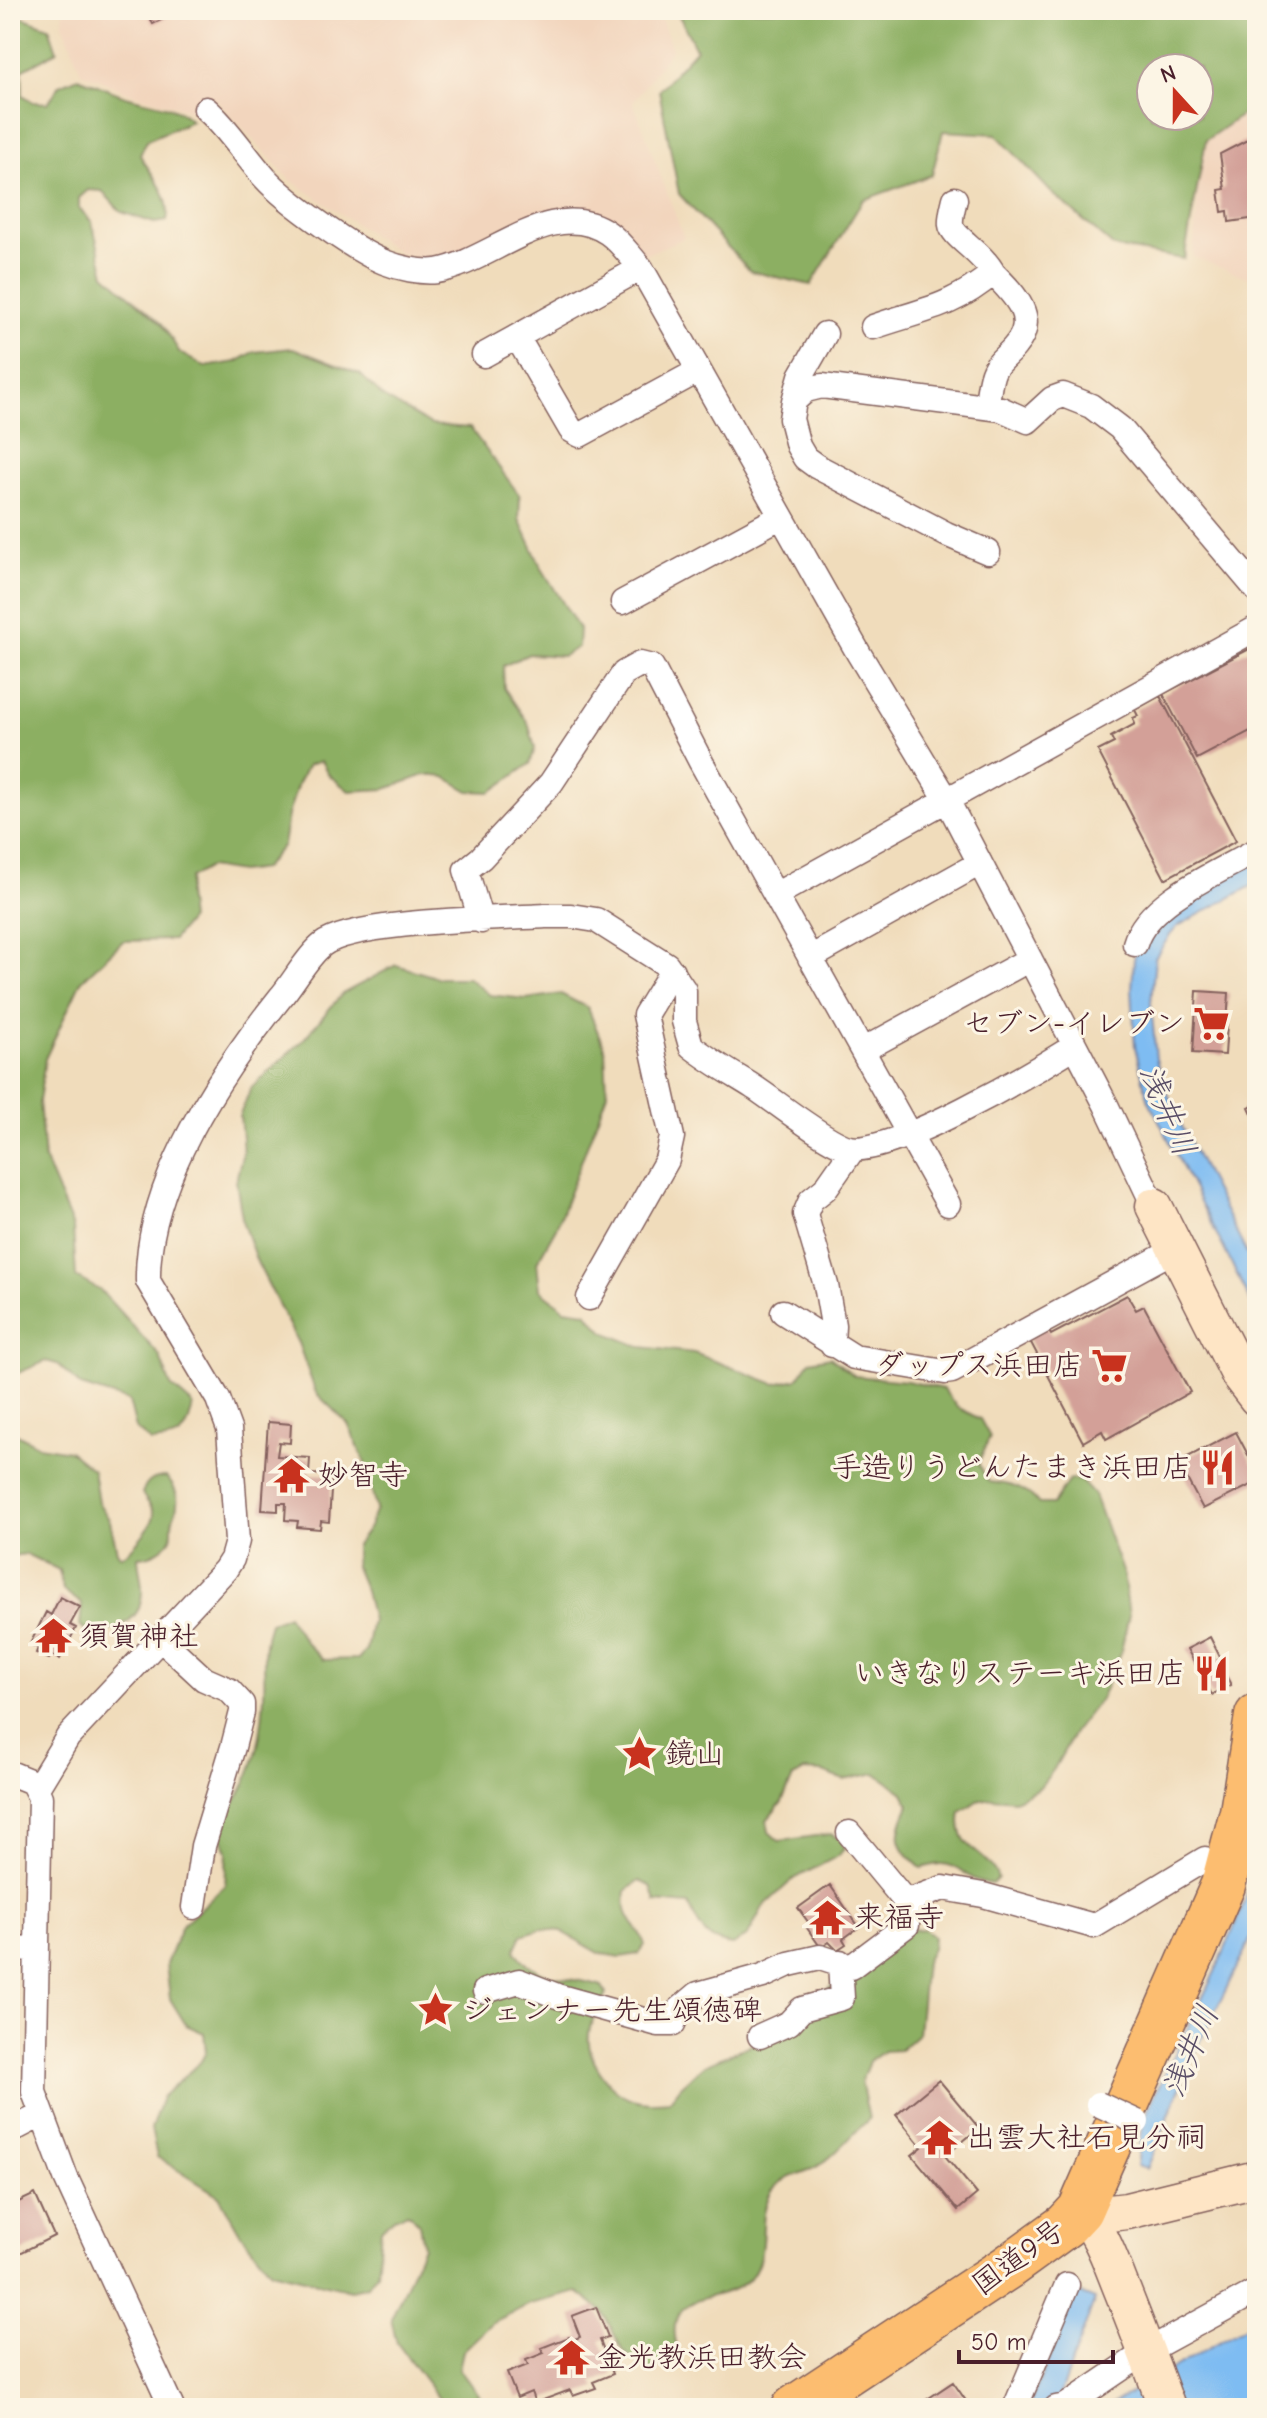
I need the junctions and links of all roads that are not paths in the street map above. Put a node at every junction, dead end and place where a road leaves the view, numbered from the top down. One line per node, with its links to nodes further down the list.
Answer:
1 (206, 109): 3 (street)
2 (955, 199): 4 (street)
3 (641, 268): 7 (street); 9 (street)
4 (993, 273): 5 (street); 11 (street)
5 (873, 327)
6 (825, 334): 10 (street)
7 (517, 337): 8 (street); 9 (street)
8 (484, 355)
9 (698, 371): 12 (street)
10 (794, 401): 11 (street); 13 (street)
11 (986, 407): 14 (street)
12 (780, 517): 15 (street); 17 (street)
13 (988, 552)
14 (1257, 590)
15 (623, 602)
16 (1257, 628): 17 (street)
17 (947, 800): 19 (street); 20 (street)
18 (1257, 850): 22 (street)
19 (980, 863): 23 (street); 24 (street)
20 (777, 894): 21 (street); 23 (street)
21 (481, 921): 25 (street); 37 (street)
22 (1135, 944)
23 (810, 958): 27 (street)
24 (1030, 959): 26 (street); 27 (street)
25 (672, 971): 29 (street); 33 (street)
26 (1075, 1046): 28 (street); 31 (street)
27 (863, 1050): 28 (street)
28 (910, 1135): 29 (street); 30 (street)
29 (853, 1149): 35 (street)
30 (948, 1204)
31 (1154, 1206): 32 (street)
32 (1176, 1249): 35 (street); 36 (street)
33 (589, 1298)
34 (783, 1312): 35 (street)
35 (832, 1345)
36 (1257, 1398)
37 (162, 1640): 40 (street); 44 (street)
38 (1257, 1716): 42 (highway, 国道9号)
39 (10, 1773): 40 (street)
40 (37, 1788): 46 (street)
41 (849, 1833): 43 (street)
42 (1229, 1863): 43 (street); 55 (highway, 国道9号)
43 (906, 1902): 47 (street)
44 (194, 1907)
45 (10, 1948): 46 (street)
46 (35, 1949): 51 (street)
47 (840, 1962): 48 (street); 49 (street)
48 (485, 1991)
49 (760, 2036)
50 (1098, 2104): 52 (street, bridge)
51 (41, 2115): 53 (street); 60 (street)
52 (1137, 2122)
53 (10, 2131)
54 (1257, 2179): 55 (street)
55 (1080, 2210): 58 (street); 61 (highway, 国道9号)
56 (1067, 2285): 59 (street)
57 (1257, 2291): 58 (street)
58 (1149, 2357): 62 (street); 63 (street)
59 (1023, 2399): 62 (street)
60 (172, 2408)
61 (794, 2408)
62 (1056, 2408)
63 (1167, 2408)

